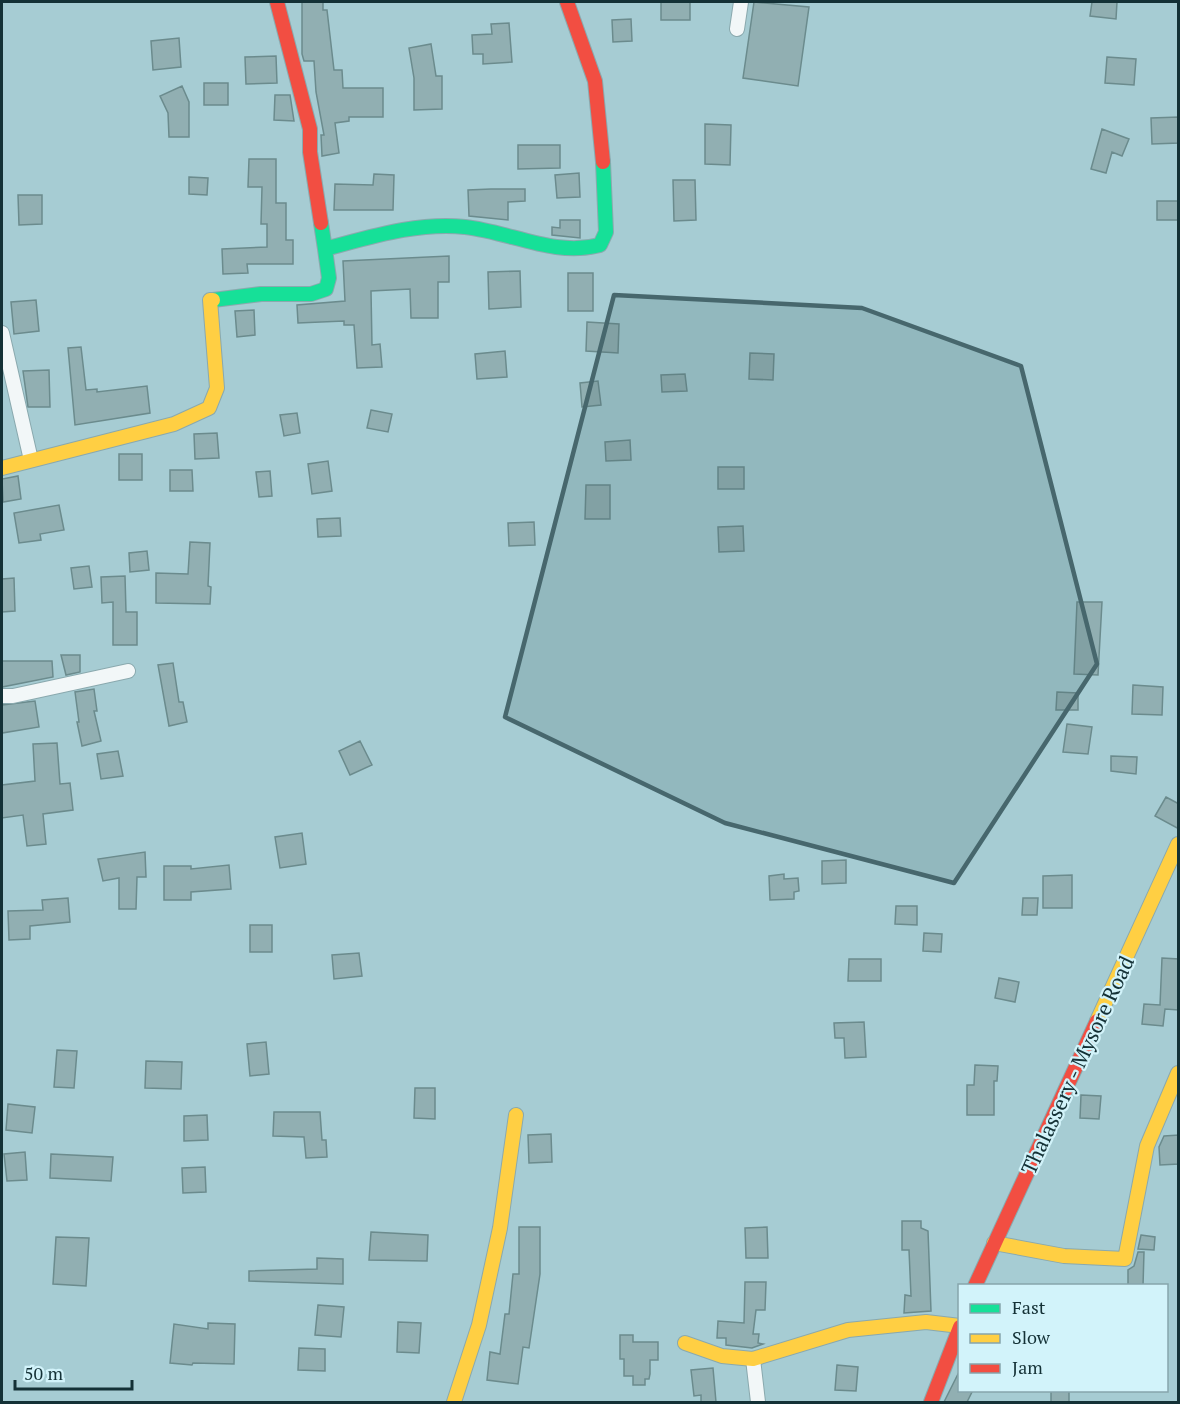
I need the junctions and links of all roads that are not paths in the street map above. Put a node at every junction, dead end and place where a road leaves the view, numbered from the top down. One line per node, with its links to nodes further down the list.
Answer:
1 (277, 2): 5 (street)
2 (567, 2): 5 (street)
3 (741, 2): 4 (street)
4 (737, 29)
5 (326, 249): 7 (street)
6 (2, 333): 7 (street)
7 (30, 460): 8 (street)
8 (2, 468)
9 (129, 671): 10 (street)
10 (2, 696)
11 (1179, 844): 14 (street, Thalassery - Mysore Road)
12 (1179, 1073): 14 (street)
13 (516, 1115): 20 (street)
14 (994, 1243): 15 (street, Thalassery - Mysore Road)
15 (976, 1284)
16 (958, 1327): 19 (street)
17 (958, 1332): 22 (street)
18 (685, 1343): 19 (street)
19 (753, 1359): 21 (street)
20 (454, 1402)
21 (758, 1402)
22 (931, 1402)

